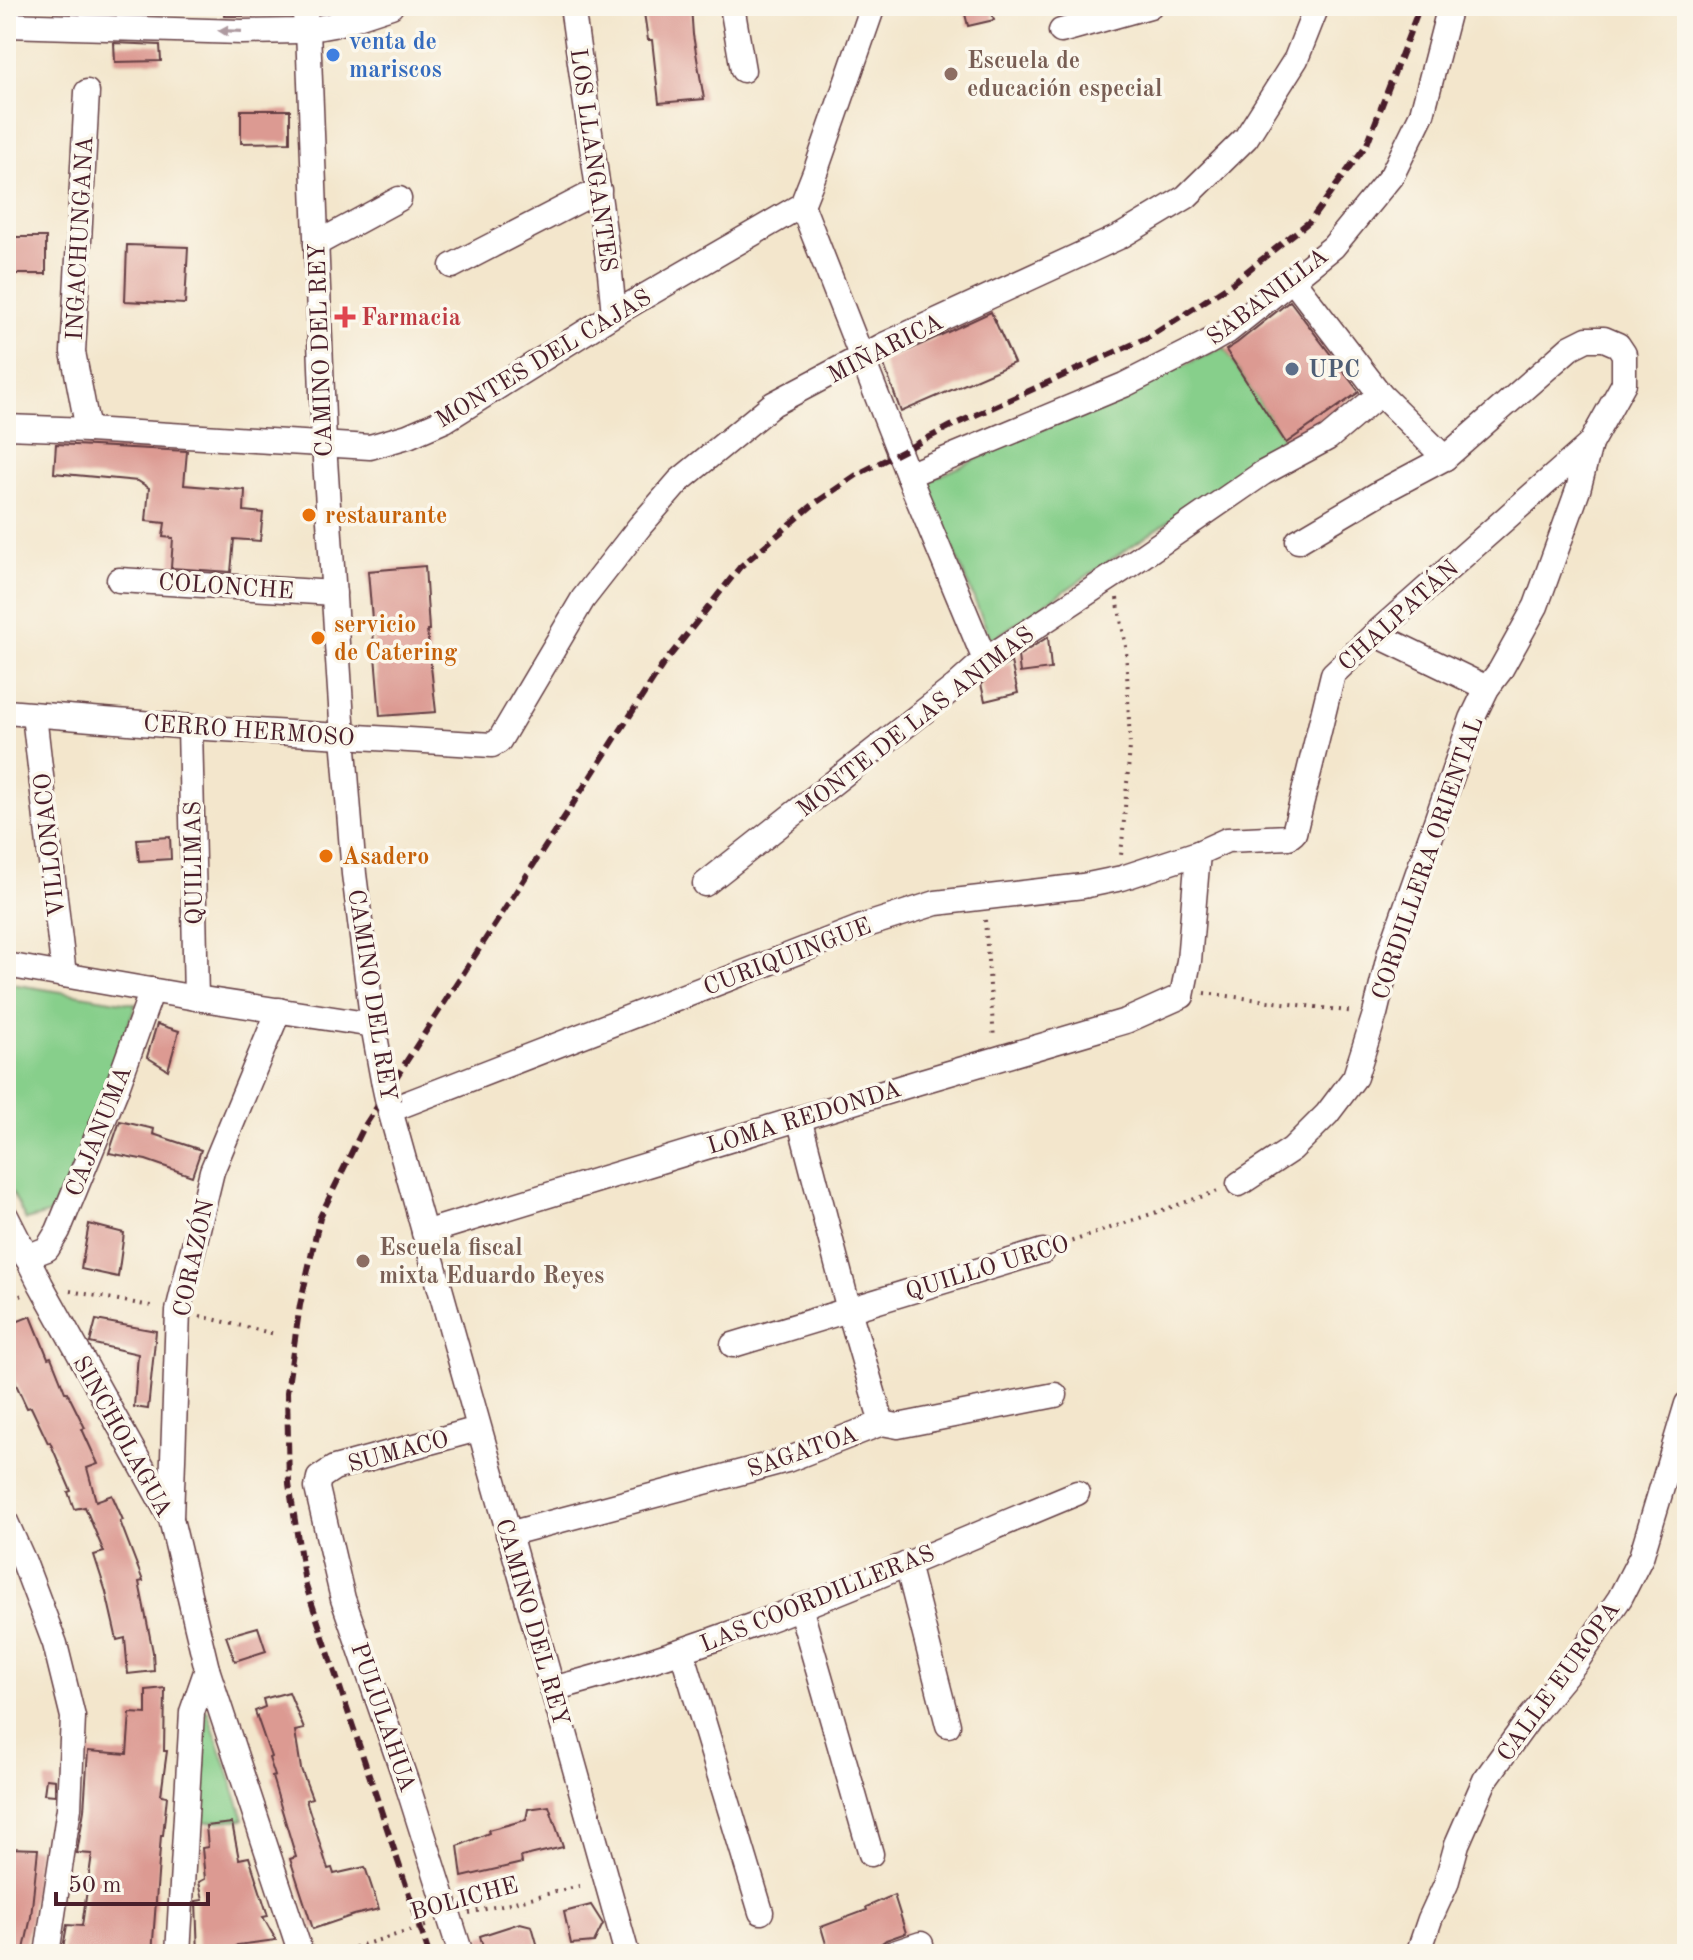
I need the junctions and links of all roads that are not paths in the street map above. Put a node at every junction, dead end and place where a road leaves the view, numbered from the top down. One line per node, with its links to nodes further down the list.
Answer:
1 (303, 6): 11 (street, CAMINO DEL REY)
2 (391, 6): 11 (street)
3 (572, 6): 15 (street, LOS LLANGANTES)
4 (732, 6): 13 (street)
5 (873, 6): 17 (street)
6 (1150, 6): 12 (street)
7 (1317, 6): 22 (street, MIÑARICA)
8 (1450, 6): 20 (street, SABANILLA)
9 (123, 17): 10 (street); 11 (street, one-way to 9)
10 (6, 25)
11 (308, 30): 18 (street, CAMINO DEL REY)
12 (1061, 31)
13 (743, 70)
14 (87, 92): 25 (street, INGACHUNGANA)
15 (599, 190): 19 (street); 21 (street, LOS LLANGANTES)
16 (399, 199): 18 (street)
17 (802, 205): 21 (street, MONTES DEL CAJAS); 22 (street)
18 (316, 244): 26 (street, CAMINO DEL REY)
19 (452, 266)
20 (1292, 279): 23 (street); 29 (street, SABANILLA)
21 (614, 314): 26 (street, MONTES DEL CAJAS)
22 (862, 357): 29 (street); 40 (street, MIÑARICA)
23 (1380, 394): 28 (street); 34 (street, MONTE DE LAS ANIMAS)
24 (6, 427): 25 (street, MONTES DEL CAJAS)
25 (88, 430): 26 (street, MONTES DEL CAJAS)
26 (324, 444): 32 (street, CAMINO DEL REY)
27 (1590, 444): 28 (street, CORDILLERA ORIENTAL); 33 (street, CHALPATÁN); 35 (street, CORDILLERA ORIENTAL)
28 (1445, 458): 30 (street)
29 (908, 475): 34 (street)
30 (1298, 541)
31 (119, 580): 32 (street, COLONCHE)
32 (334, 593): 39 (street, CAMINO DEL REY)
33 (1375, 634): 35 (street); 41 (street, CHALPATÁN)
34 (985, 660): 42 (street, MONTE DE LAS ANIMAS)
35 (1487, 688): 51 (street, CORDILLERA ORIENTAL)
36 (6, 712): 37 (street, CERRO HERMOSO)
37 (34, 715): 38 (street, CERRO HERMOSO); 44 (street, VILLONACO)
38 (190, 727): 39 (street, CERRO HERMOSO); 46 (street, QUILIMAS)
39 (343, 736): 40 (street, CERRO HERMOSO); 48 (street, CAMINO DEL REY)
40 (492, 745)
41 (1198, 853): 49 (street, CURIQUINGUE); 50 (street, LOMA REDONDA)
42 (705, 884)
43 (6, 965): 44 (street)
44 (64, 975): 45 (street)
45 (152, 990): 46 (street); 55 (street, CAJANUMA)
46 (196, 998): 47 (street)
47 (279, 1010): 48 (street); 64 (street, CORAZÓN)
48 (373, 1025): 49 (street, CAMINO DEL REY)
49 (387, 1097): 53 (street, CAMINO DEL REY)
50 (799, 1118): 53 (street, LOMA REDONDA); 56 (street, SAGATOA)
51 (1239, 1184)
52 (6, 1216): 55 (street, SINCHOLAGUA)
53 (424, 1233): 61 (street, CAMINO DEL REY)
54 (1043, 1251): 56 (street, QUILLO URCO)
55 (26, 1257): 64 (street, SINCHOLAGUA)
56 (849, 1310): 57 (street, QUILLO URCO); 60 (street, SAGATOA)
57 (733, 1345)
58 (1055, 1395): 60 (street)
59 (1687, 1404): 84 (street, CALLE EUROPA)
60 (882, 1423): 66 (street, SAGATOA)
61 (478, 1429): 62 (street, SUMACO); 66 (street, CAMINO DEL REY)
62 (319, 1478): 81 (street, PULULAHUA)
63 (1077, 1493): 69 (street, LAS COORDILLERAS)
64 (171, 1519): 72 (street, SINCHOLAGUA)
65 (6, 1522): 68 (street)
66 (508, 1534): 73 (street, CAMINO DEL REY)
67 (6, 1544): 68 (street)
68 (24, 1562): 78 (street)
69 (907, 1564): 70 (street, LAS COORDILLERAS); 74 (street)
70 (800, 1607): 71 (street, LAS COORDILLERAS); 75 (street)
71 (682, 1651): 73 (street, LAS COORDILLERAS); 76 (street)
72 (207, 1669): 79 (street); 80 (street)
73 (552, 1689): 82 (street, CAMINO DEL REY)
74 (948, 1725)
75 (871, 1854)
76 (761, 1912)
77 (921, 1944): 83 (street)
78 (47, 1954)
79 (178, 1954)
80 (301, 1954)
81 (461, 1954)
82 (627, 1954)
83 (891, 1954)
84 (1418, 1954)

